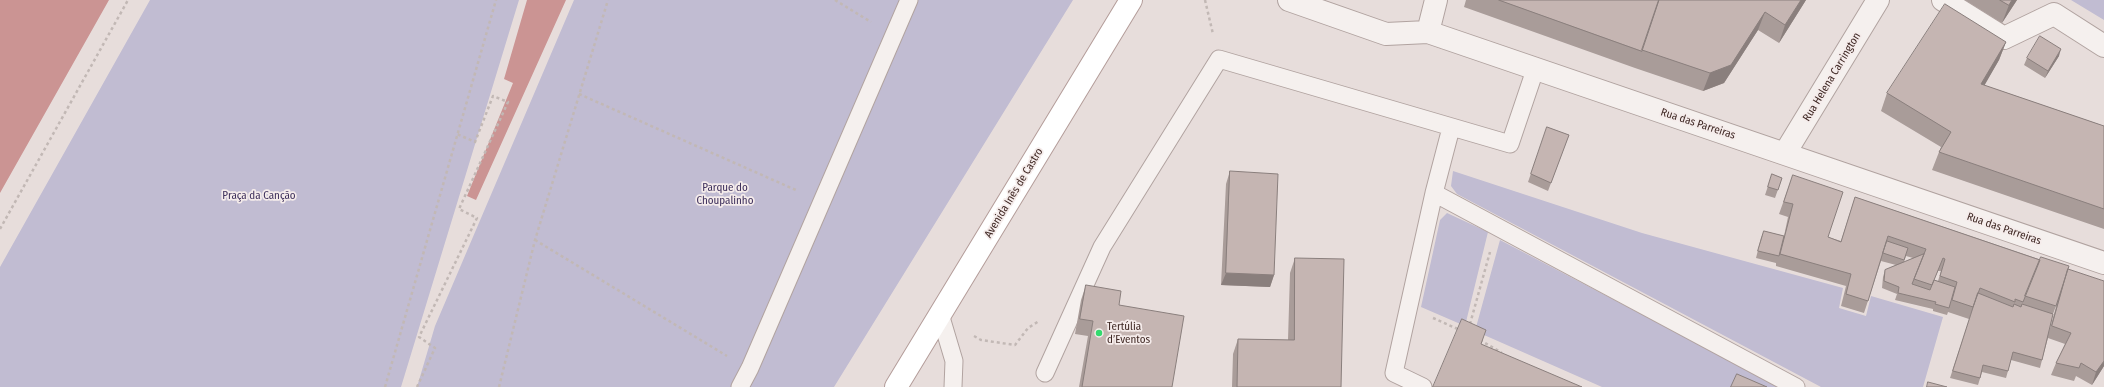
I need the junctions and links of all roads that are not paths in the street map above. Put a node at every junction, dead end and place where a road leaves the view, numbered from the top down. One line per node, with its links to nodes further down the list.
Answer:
1 (909, 0): 17 (lane)
2 (1131, 0): 15 (main road, Avenida Inês de Castro)
3 (1289, 0): 8 (street, Rua das Parreiras)
4 (1436, 0): 8 (street)
5 (1878, 0): 12 (street, Rua Helena Carrington)
6 (1943, 0): 7 (street)
7 (2052, 7): 9 (street)
8 (1428, 32): 10 (street, Rua das Parreiras)
9 (2104, 46)
10 (1535, 70): 11 (lane); 12 (street, Rua das Parreiras)
11 (1451, 128): 13 (lane); 16 (lane)
12 (1784, 153): 14 (street, Rua das Parreiras)
13 (1434, 193): 20 (lane); 21 (lane)
14 (2104, 263)
15 (940, 314): 18 (main road, Avenida Inês de Castro); 19 (lane)
16 (1045, 373)
17 (740, 387)
18 (896, 387)
19 (953, 387)
20 (1423, 387)
21 (1796, 387)

